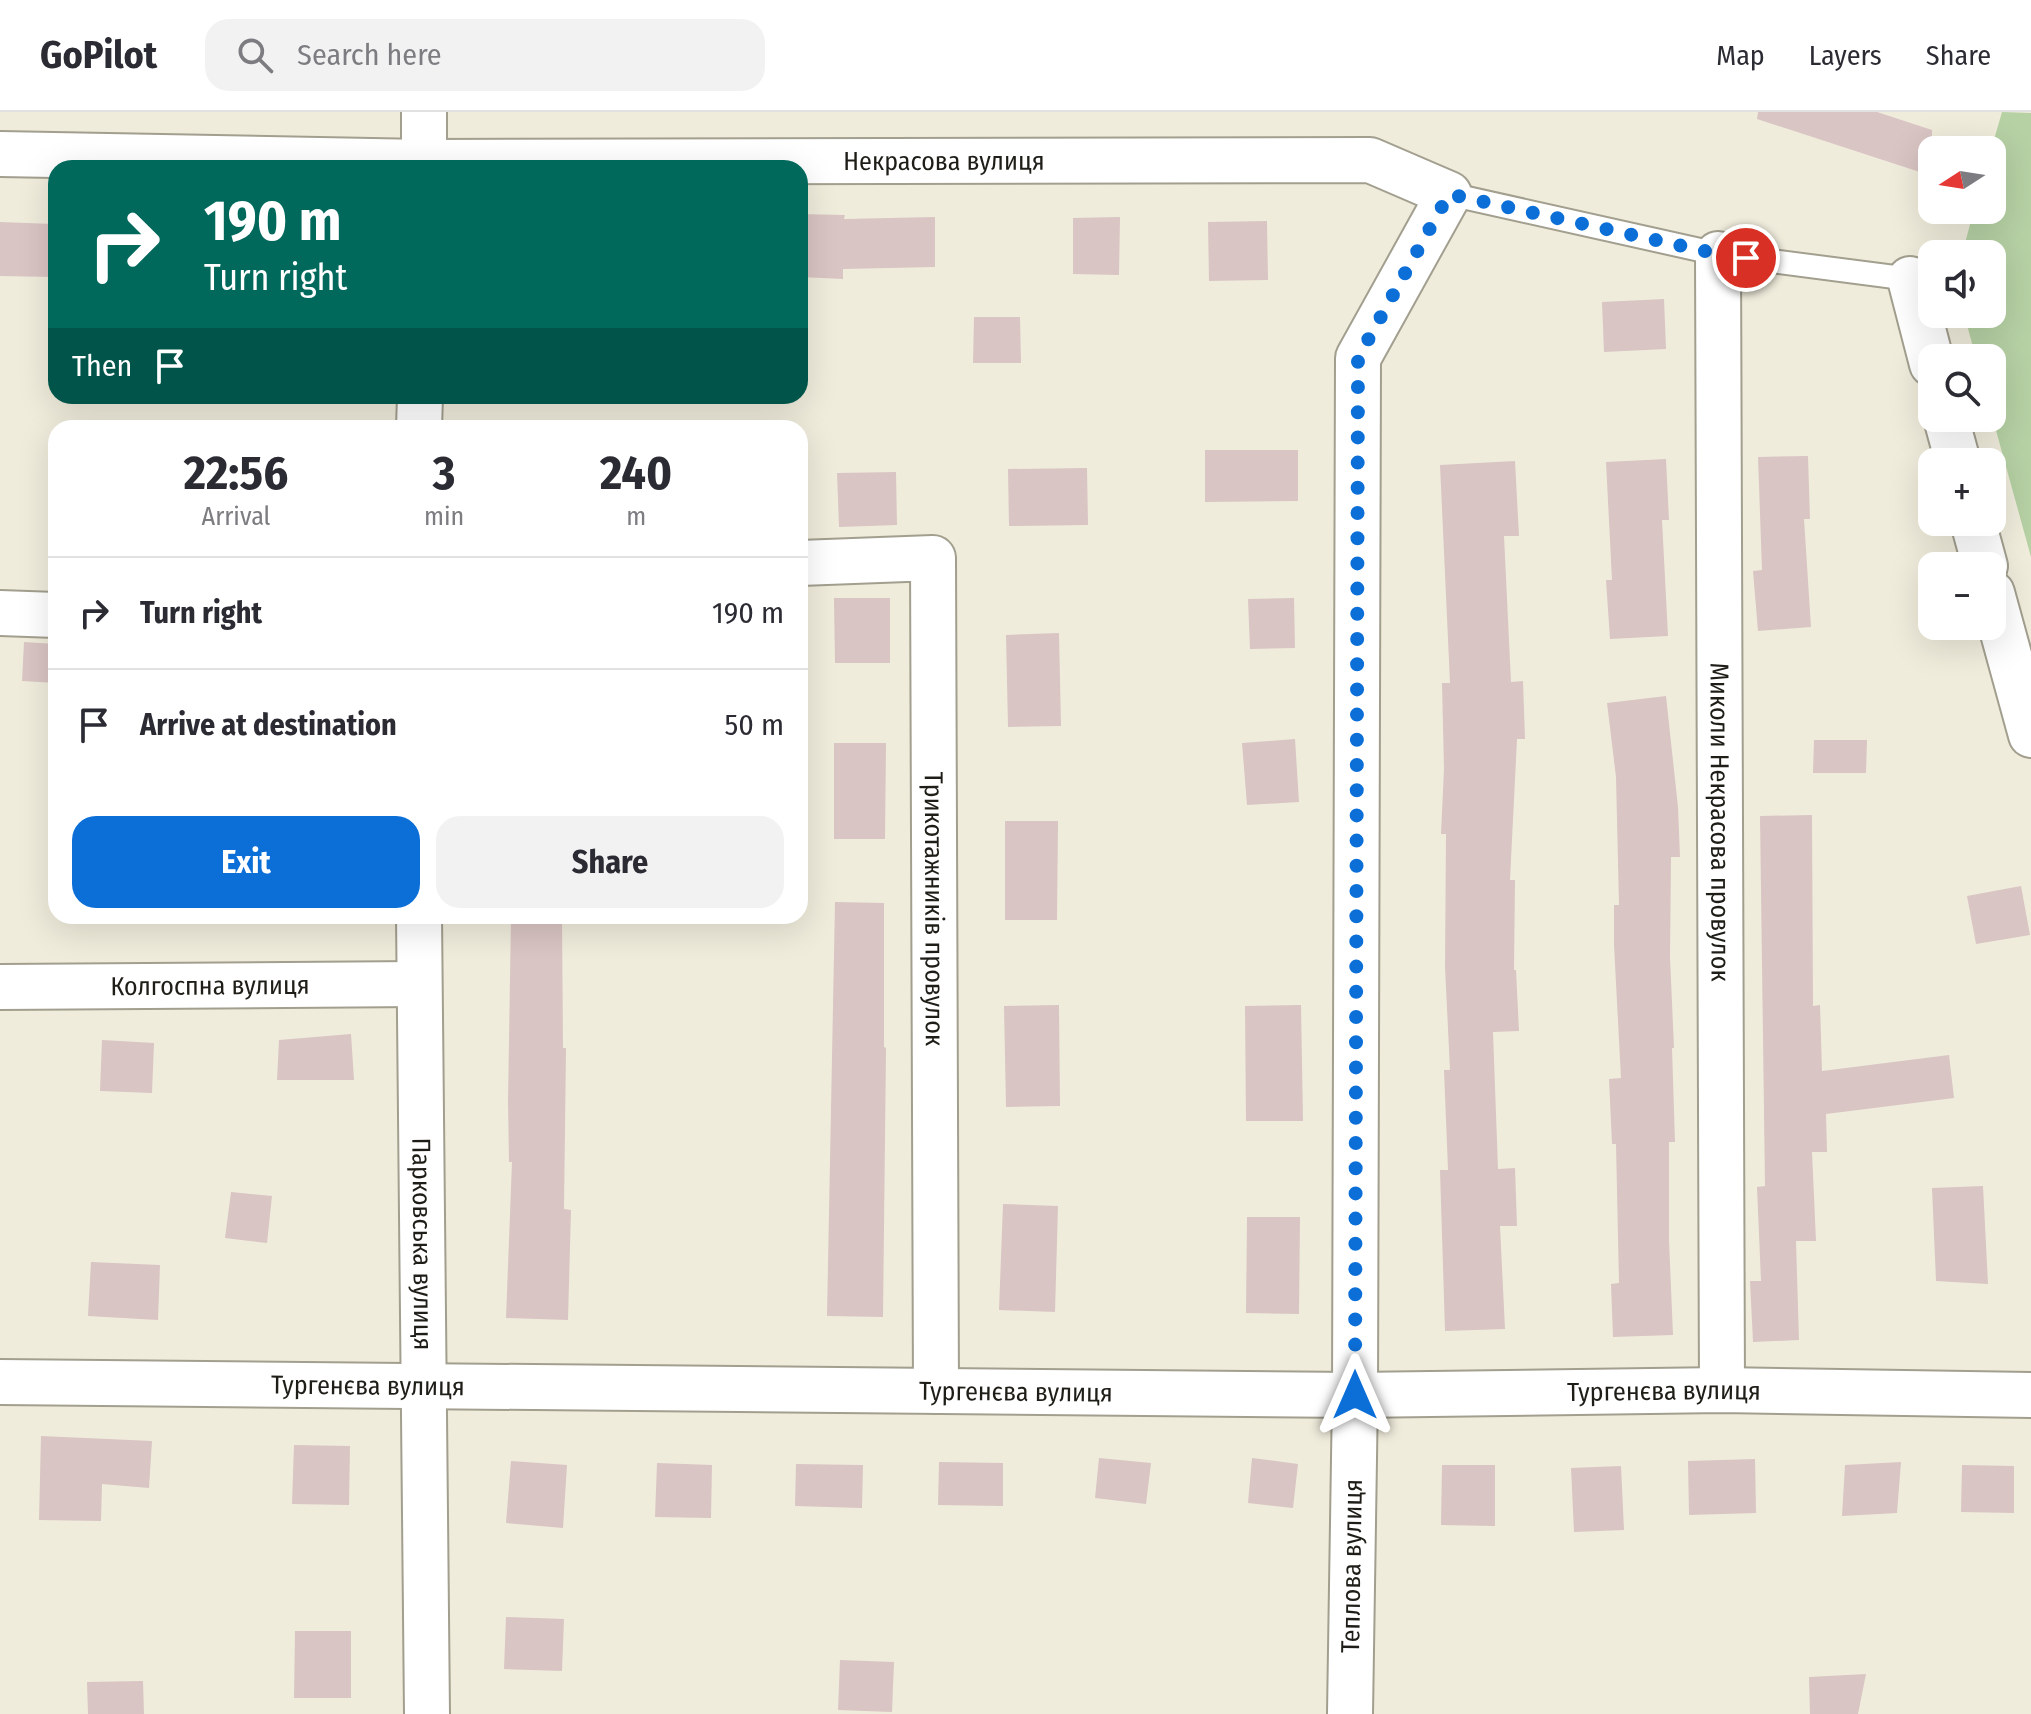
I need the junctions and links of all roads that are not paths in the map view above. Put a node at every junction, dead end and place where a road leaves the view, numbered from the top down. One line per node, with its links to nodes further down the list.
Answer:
1 (424, 112): 4 (street)
2 (0, 154): 3 (street, Некрасова вулиця)
3 (231, 160)
4 (424, 160)
5 (808, 163): 6 (street, Некрасова вулиця)
6 (1449, 194): 7 (lane); 22 (street, Теплова вулиця)
7 (1718, 254): 8 (lane); 20 (street, Миколи Некрасова провулок)
8 (1910, 279): 9 (street)
9 (1927, 344)
10 (808, 563): 21 (street, Трикотажників провулок)
11 (0, 613): 12 (street)
12 (48, 615)
13 (2005, 640): 14 (street)
14 (2031, 735)
15 (419, 924): 16 (street, Парковська вулиця)
16 (419, 984): 17 (street, Колгоспна вулиця); 19 (street, Парковська вулиця)
17 (0, 987)
18 (0, 1382): 19 (street, Тургенєва вулиця)
19 (422, 1387): 21 (street, Тургенєва вулиця); 24 (street, Парковська вулиця)
20 (1722, 1390): 22 (street, Тургенєва вулиця); 23 (street, Тургенєва вулиця)
21 (936, 1391): 22 (street, Тургенєва вулиця)
22 (1355, 1395): 25 (street, Теплова вулиця)
23 (2031, 1395)
24 (427, 1714)
25 (1350, 1714)

